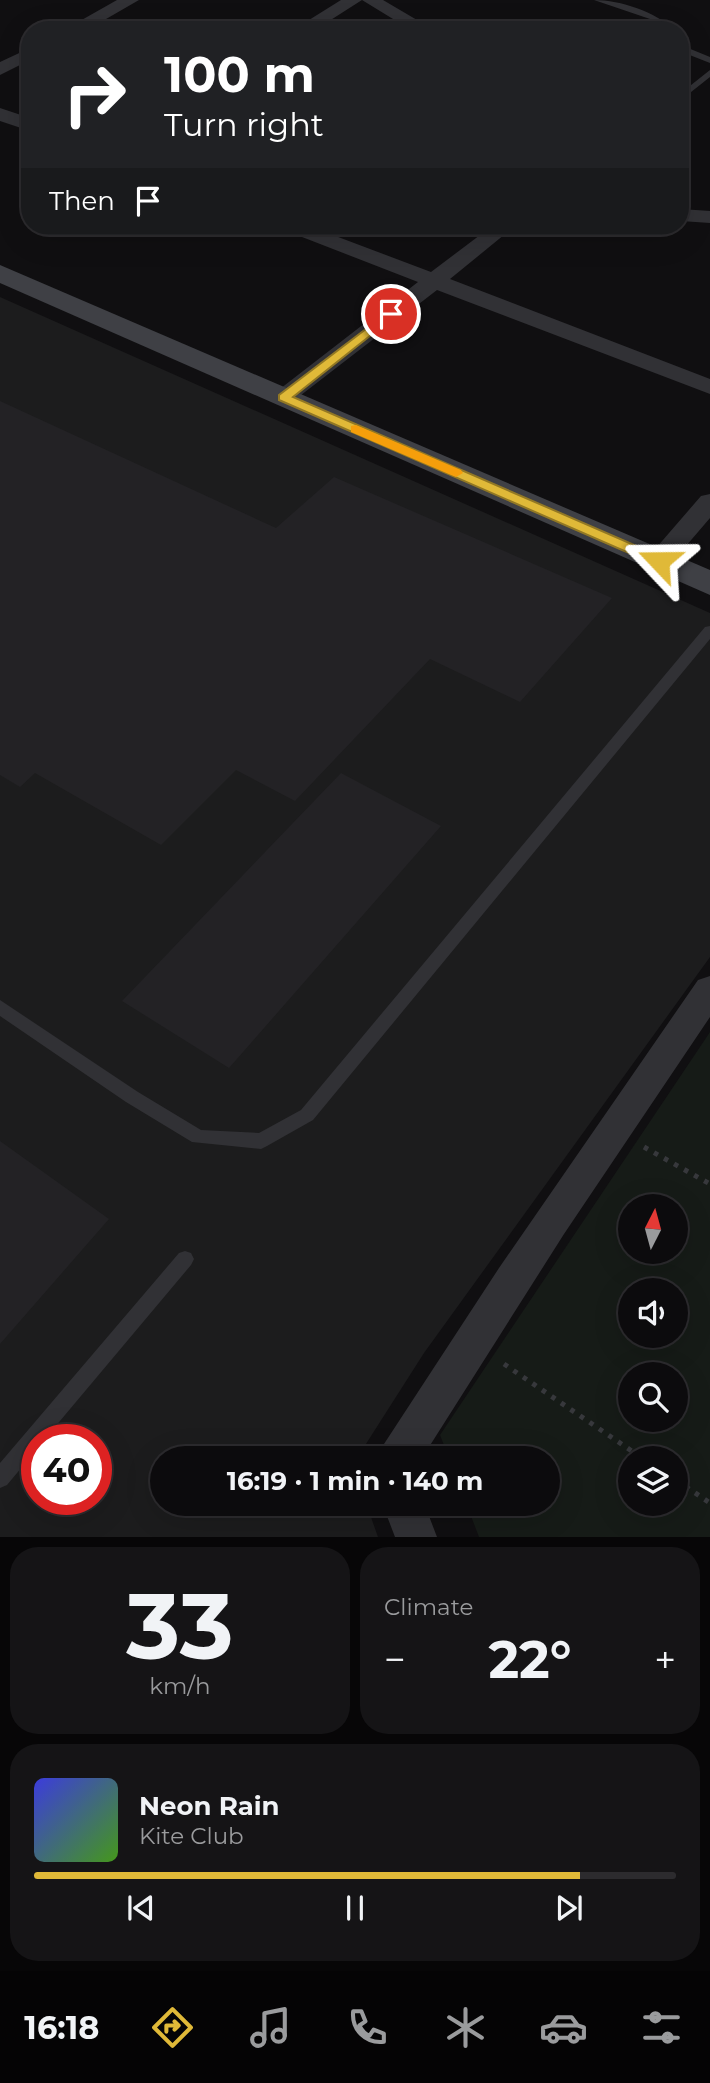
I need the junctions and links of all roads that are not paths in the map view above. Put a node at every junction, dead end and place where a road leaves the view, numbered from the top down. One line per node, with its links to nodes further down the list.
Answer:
1 (130, 0): 5 (street)
2 (353, 0): 6 (street)
3 (370, 0): 7 (street)
4 (598, 0): 8 (lane)
5 (91, 21)
6 (317, 21)
7 (408, 21)
8 (659, 21)
9 (689, 52): 11 (lane)
10 (21, 58): 12 (street)
11 (710, 60)
12 (0, 69)
13 (710, 73): 14 (lane)
14 (689, 90)
15 (0, 114): 16 (street)
16 (21, 122)
17 (689, 215): 18 (street)
18 (710, 216)
19 (314, 235): 22 (street)
20 (493, 235): 22 (street)
21 (0, 273): 24 (street)
22 (434, 281): 23 (street); 24 (street)
23 (710, 387)
24 (284, 397): 26 (street)
25 (710, 502): 26 (street)
26 (659, 561): 27 (street)
27 (710, 583)
28 (710, 630): 30 (lane)
29 (710, 990): 32 (street)
30 (0, 1007)
31 (185, 1259): 33 (lane)
32 (406, 1446)
33 (0, 1478)
34 (408, 1516): 35 (street)
35 (416, 1537)

